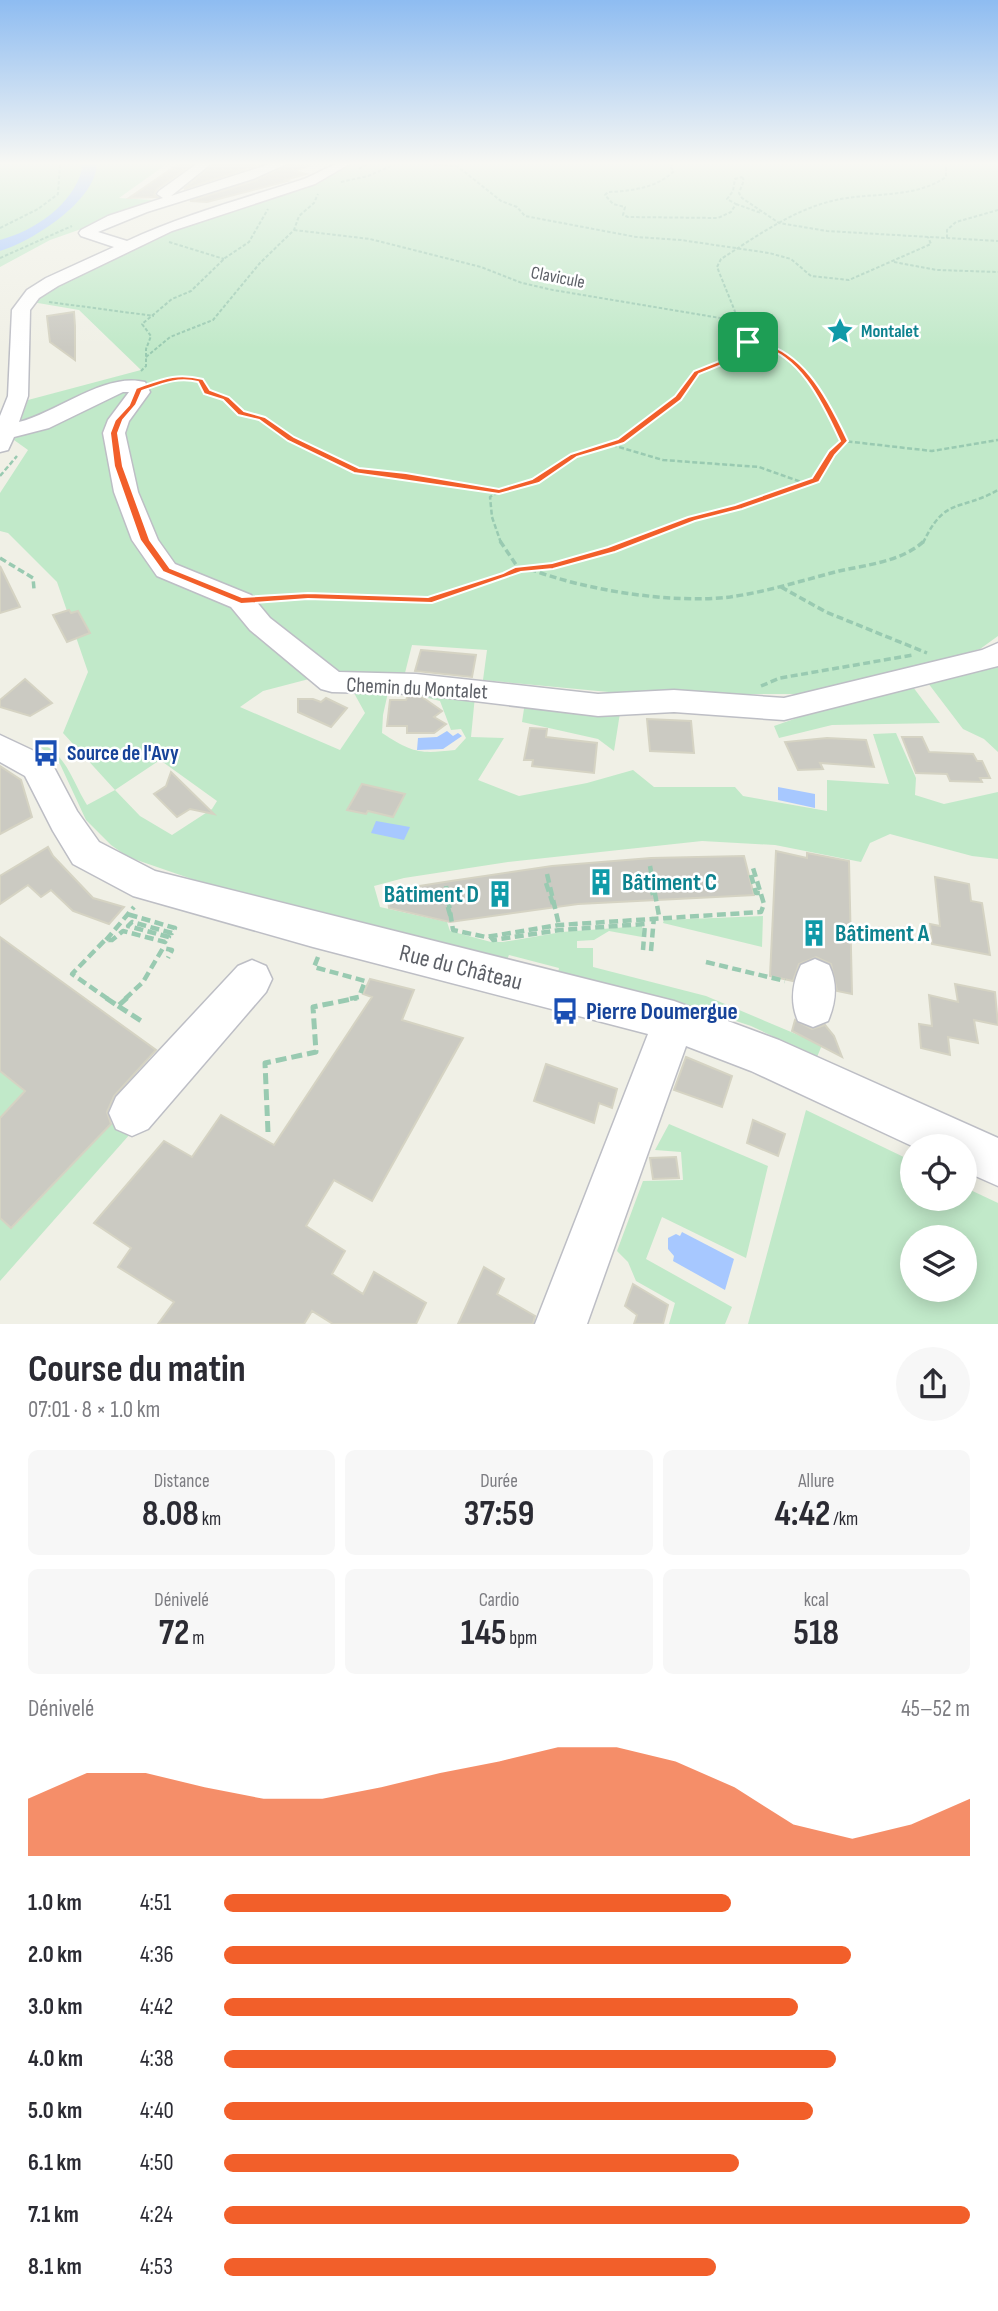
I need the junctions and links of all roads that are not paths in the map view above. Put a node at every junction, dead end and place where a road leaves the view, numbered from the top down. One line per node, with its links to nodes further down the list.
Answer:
1 (99, 225): 3 (street)
2 (177, 225): 3 (street)
3 (129, 247): 4 (street)
4 (9, 442): 5 (street, Chemin du Montalet)
5 (998, 653)
6 (0, 747): 8 (street, Rue du Château)
7 (252, 979): 9 (street)
8 (674, 1021): 10 (street, Rue du Château); 13 (street)
9 (132, 1113)
10 (936, 1134)
11 (977, 1153): 12 (street, Rue du Château)
12 (998, 1162)
13 (561, 1324)

